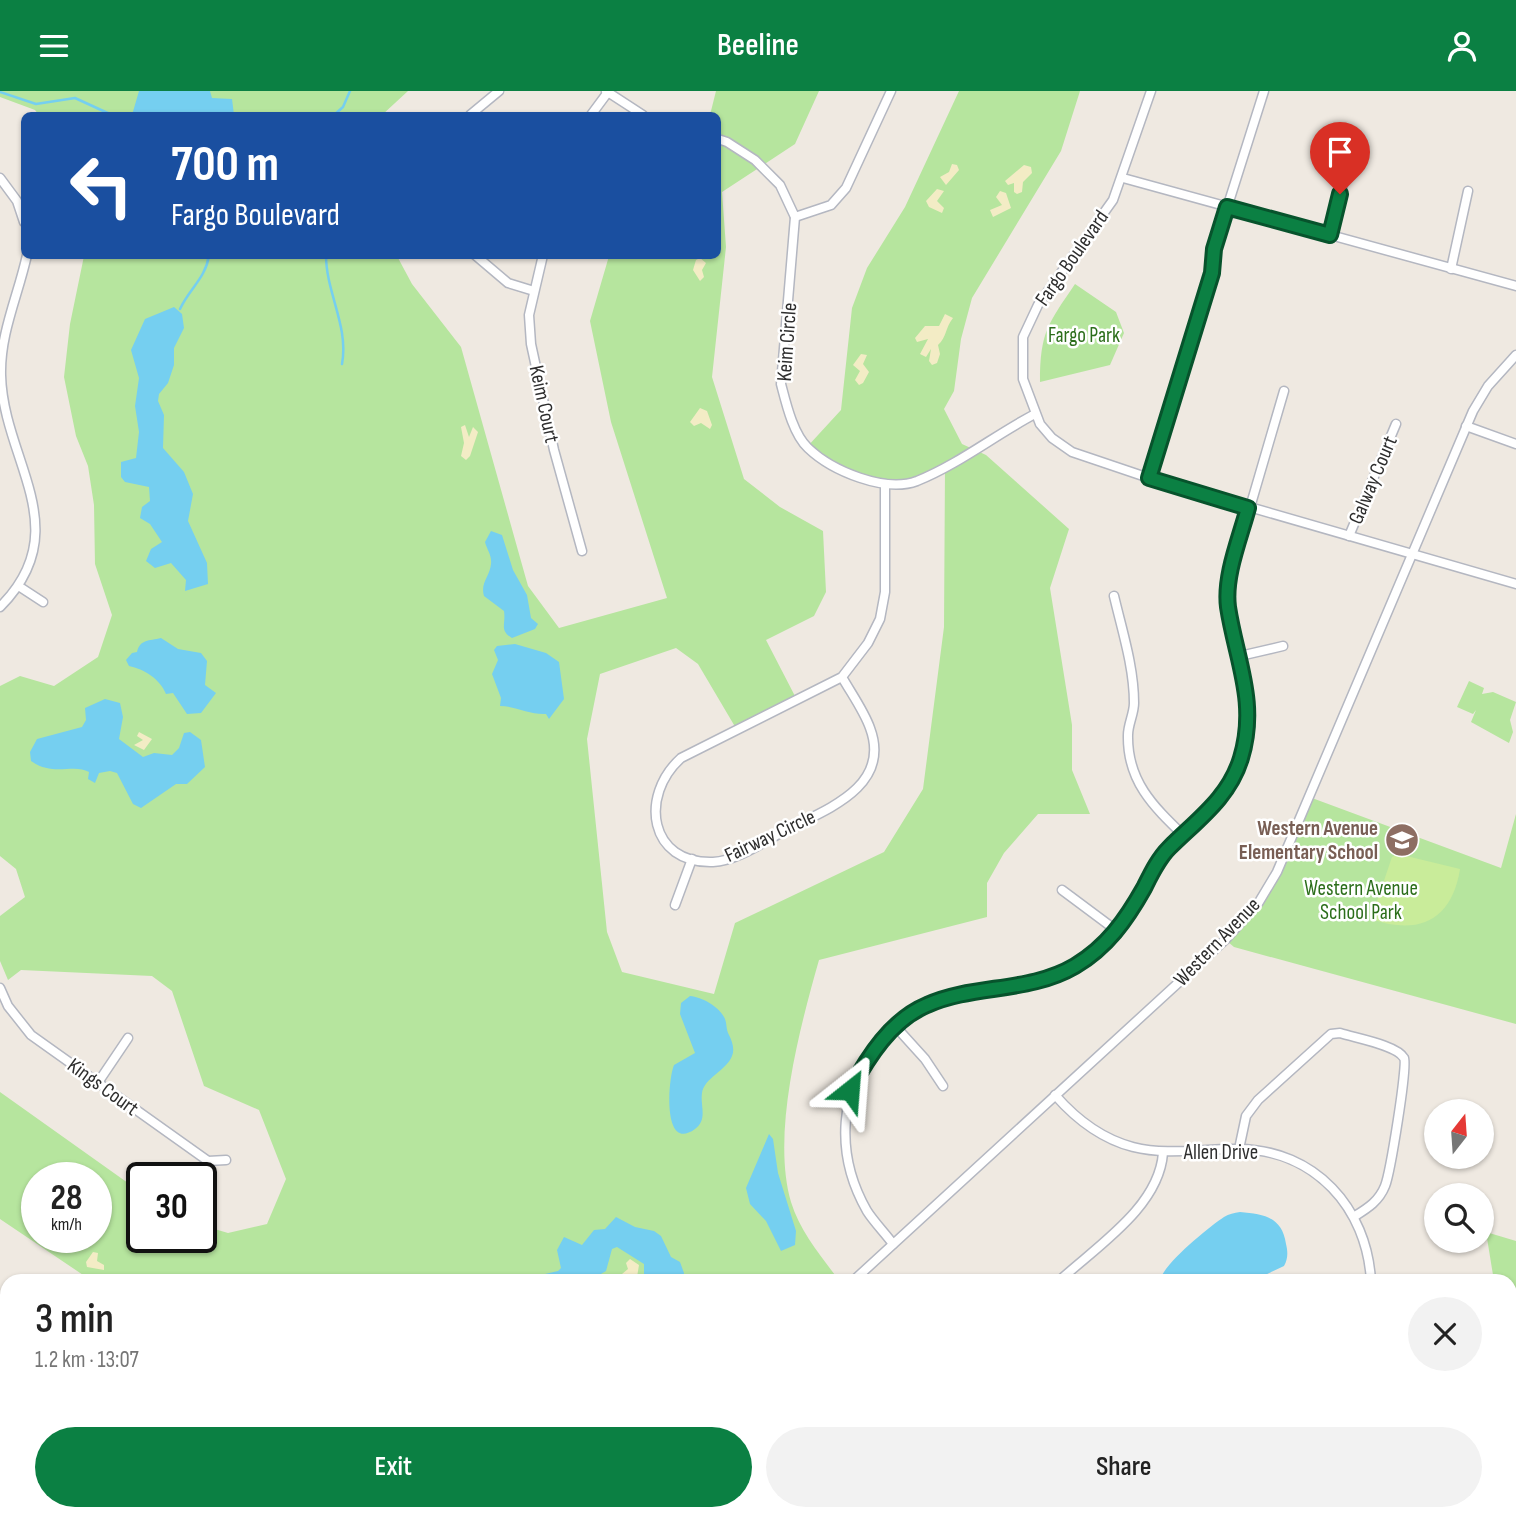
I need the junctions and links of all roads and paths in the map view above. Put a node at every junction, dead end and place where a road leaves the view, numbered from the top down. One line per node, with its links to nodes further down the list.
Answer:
1 (499, 91): 6 (street)
2 (891, 91): 16 (street)
3 (1150, 91): 12 (street, Fargo Boulevard)
4 (1264, 91): 15 (street)
5 (607, 92): 7 (street); 8 (street)
6 (474, 112)
7 (593, 112)
8 (638, 112)
9 (721, 140): 16 (street)
10 (1353, 159): 17 (street)
11 (0, 178): 14 (street)
12 (1123, 178): 15 (street); 26 (street, Fargo Boulevard)
13 (1468, 191): 21 (street)
14 (21, 199)
15 (1227, 207): 17 (street); 30 (street)
16 (795, 217): 31 (street, Keim Circle)
17 (1330, 235): 21 (street)
18 (26, 259): 37 (street)
19 (480, 259): 23 (street)
20 (542, 259): 23 (street, Keim Court)
21 (1451, 269): 22 (street)
22 (1516, 286)
23 (534, 291): 34 (street, Keim Court)
24 (1516, 355): 28 (street, Western Avenue)
25 (1284, 391): 32 (street)
26 (1035, 414): 30 (street, Fargo Boulevard); 31 (street, Keim Circle)
27 (1396, 424): 33 (street, Galway Court)
28 (1466, 426): 29 (street); 35 (street, Western Avenue)
29 (1516, 444)
30 (1149, 478): 32 (street, Fargo Boulevard)
31 (885, 484): 43 (street)
32 (1248, 508): 33 (street, Fargo Boulevard); 42 (street)
33 (1349, 536): 35 (street, Fargo Boulevard)
34 (582, 551)
35 (1411, 554): 36 (street, Fargo Boulevard); 54 (street, Western Avenue)
36 (1516, 584)
37 (20, 587): 39 (street); 40 (street)
38 (1114, 596): 44 (street)
39 (43, 602)
40 (0, 607)
41 (1283, 646): 42 (street)
42 (1240, 656): 44 (street)
43 (842, 677): 45 (street); 45 (street, Fairway Circle)
44 (1184, 836): 48 (street)
45 (692, 859): 47 (street)
46 (1062, 890): 48 (street)
47 (675, 905)
48 (1117, 932): 50 (street)
49 (0, 988): 52 (street, Kings Court)
50 (896, 1027): 53 (street); 59 (street)
51 (128, 1038): 52 (street)
52 (97, 1084): 57 (street, Kings Court)
53 (943, 1086)
54 (1055, 1095): 56 (street, Allen Drive); 59 (street, Western Avenue)
55 (1240, 1149): 56 (street, Allen Drive); 58 (street, Allen Drive); 58 (street)
56 (1163, 1153): 61 (street)
57 (226, 1160)
58 (1355, 1216): 62 (street, Allen Drive)
59 (893, 1244): 60 (street, Western Avenue)
60 (861, 1274)
61 (1067, 1274)
62 (1370, 1274)

